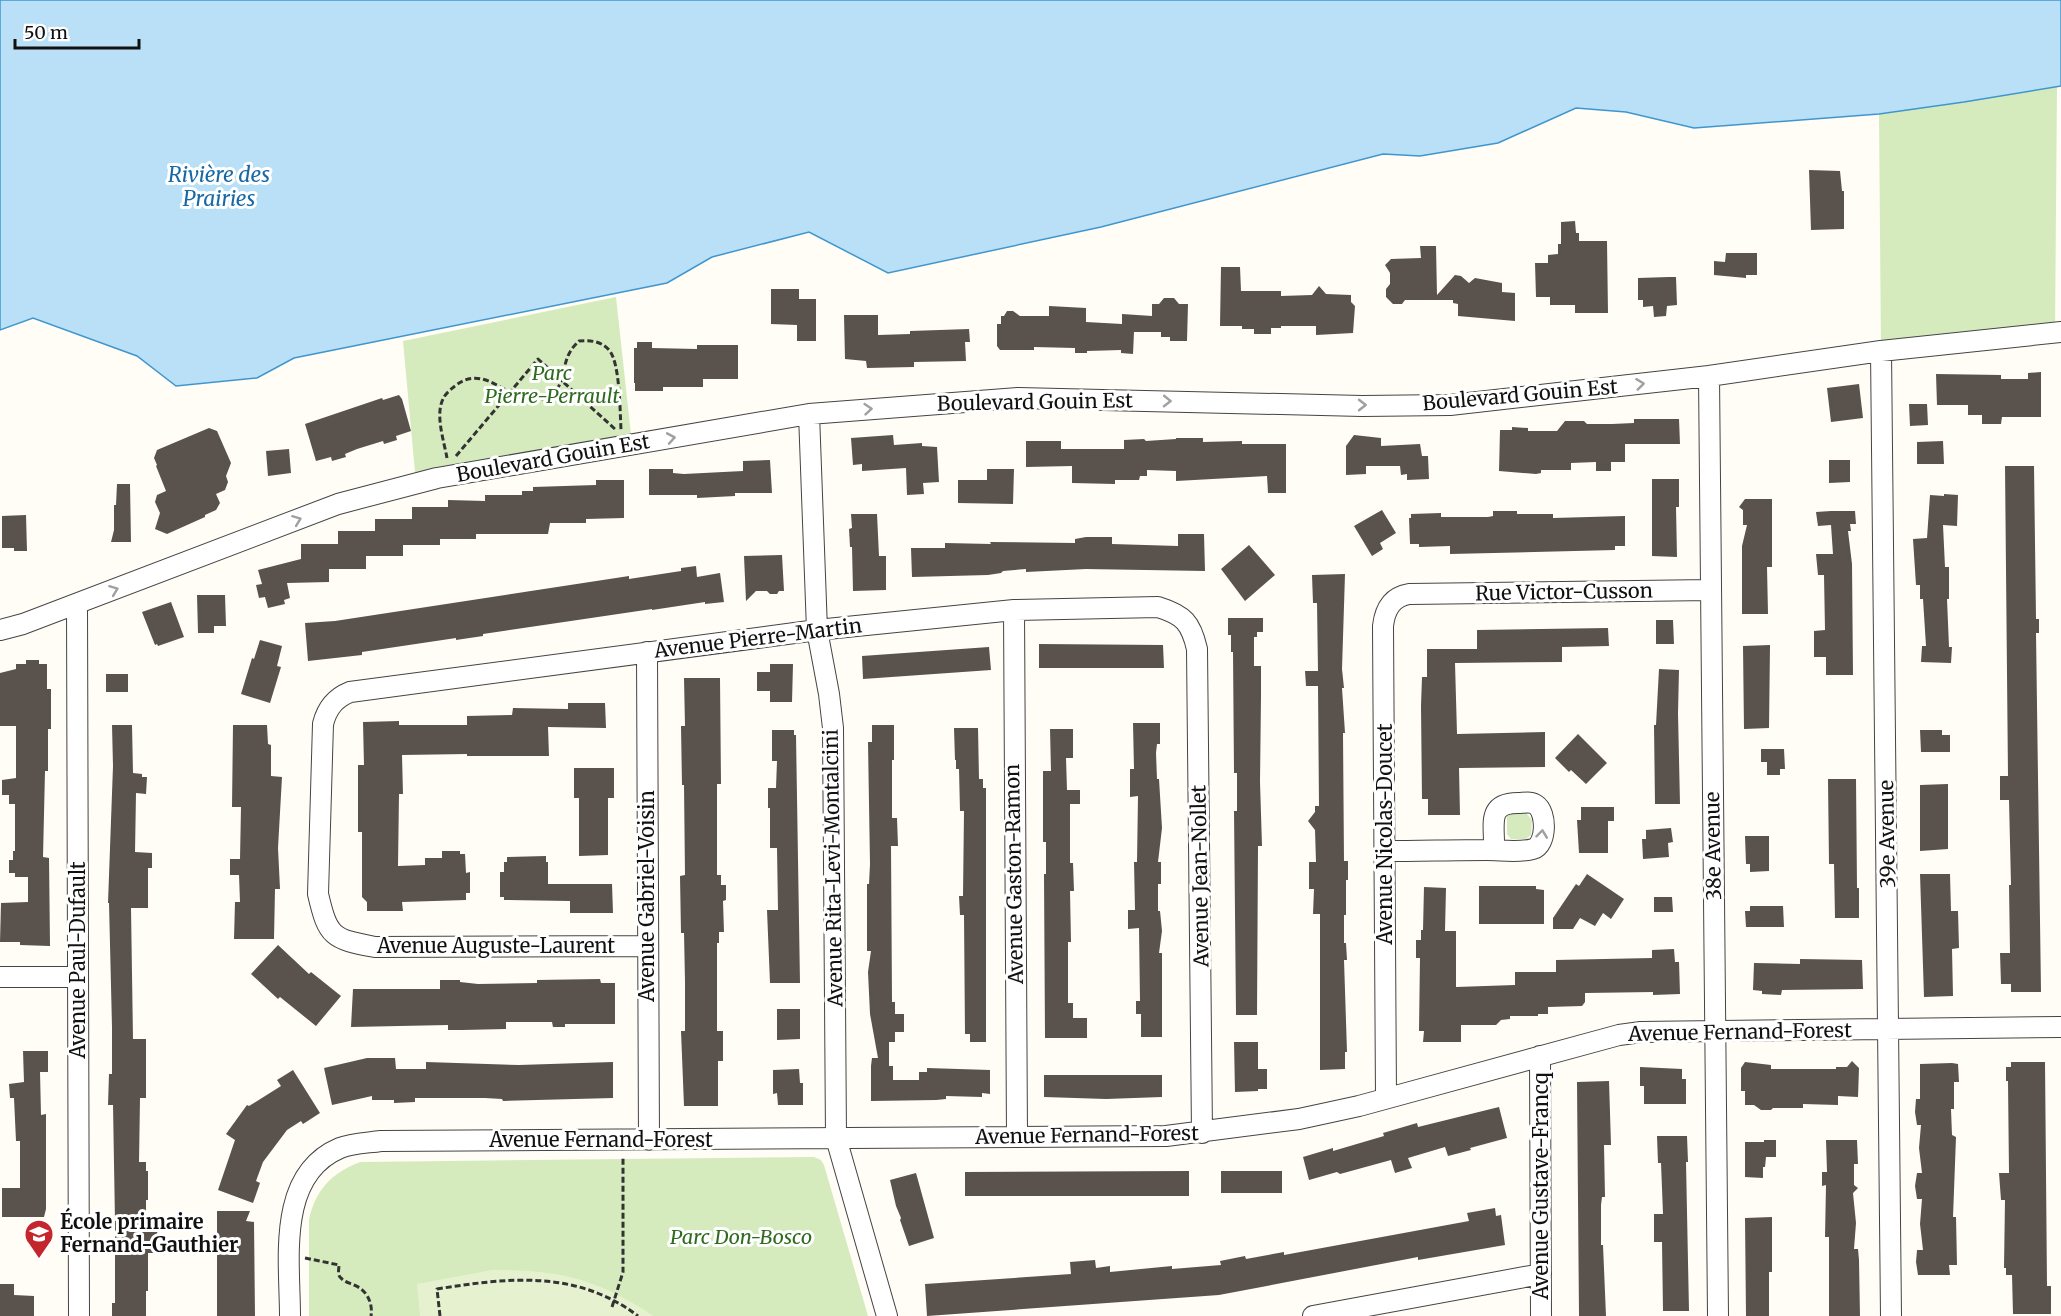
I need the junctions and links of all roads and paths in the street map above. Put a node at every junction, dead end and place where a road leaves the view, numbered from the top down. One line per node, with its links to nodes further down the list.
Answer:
1 (2061, 332): 2 (street, Boulevard Gouin Est)
2 (1881, 351): 3 (street, Boulevard Gouin Est); 23 (street, 39e Avenue)
3 (1709, 376): 6 (street, Boulevard Gouin Est, one-way to 3); 8 (street, 38e Avenue)
4 (562, 381): 4 (path); 5 (path); 5 (path)
5 (510, 392): 7 (path); 7 (path)
6 (809, 414): 7 (street, Boulevard Gouin Est, one-way to 6); 14 (street, Avenue Rita-Levi-Montalcini)
7 (443, 472): 10 (street, Boulevard Gouin Est, one-way to 7)
8 (1710, 590): 9 (street, Rue Victor-Cusson); 24 (street, 38e Avenue)
9 (1418, 594): 18 (street, Avenue Nicolas-Doucet)
10 (77, 604): 13 (street, Boulevard Gouin Est); 21 (street, Avenue Paul-Dufault)
11 (1014, 610): 12 (street, Avenue Pierre-Martin); 14 (street, Avenue Pierre-Martin); 28 (street, Avenue Gaston-Ramon)
12 (1186, 621): 27 (street, Avenue Jean-Nollet)
13 (0, 630)
14 (817, 630): 15 (street, Avenue Pierre-Martin); 29 (street, Avenue Rita-Levi-Montalcini)
15 (647, 652): 16 (street, Avenue Pierre-Martin); 19 (street, Avenue Gabriel-Voisin)
16 (333, 703): 19 (street, Avenue Auguste-Laurent)
17 (1494, 850): 18 (street)
18 (1385, 851): 26 (street, Avenue Nicolas-Doucet)
19 (647, 946): 31 (street, Avenue Gabriel-Voisin)
20 (0, 977): 21 (street)
21 (78, 977): 36 (street, Avenue Paul-Dufault)
22 (2061, 1027): 23 (street, Avenue Fernand-Forest)
23 (1889, 1029): 24 (street, Avenue Fernand-Forest); 45 (street, 39e Avenue)
24 (1715, 1031): 25 (street, Avenue Fernand-Forest); 44 (street, 38e Avenue)
25 (1540, 1056): 26 (street, Avenue Fernand-Forest); 33 (street, Avenue Gustave-Francq)
26 (1386, 1097): 27 (street, Avenue Fernand-Forest)
27 (1202, 1133): 28 (street, Avenue Fernand-Forest)
28 (1017, 1137): 29 (street, Avenue Fernand-Forest)
29 (836, 1138): 31 (street, Avenue Fernand-Forest); 41 (street, Avenue Rita-Levi-Montalcini)
30 (623, 1140): 31 (street, Avenue Fernand-Forest); 32 (street, Avenue Fernand-Forest); 34 (path)
31 (649, 1140)
32 (290, 1255): 37 (street); 38 (path)
33 (1541, 1274): 42 (street); 43 (street, Avenue Gustave-Francq)
34 (615, 1302): 35 (path); 39 (path); 40 (path)
35 (612, 1307)
36 (80, 1316)
37 (290, 1316)
38 (371, 1316)
39 (440, 1316)
40 (638, 1316)
41 (887, 1316)
42 (1313, 1316)
43 (1541, 1316)
44 (1718, 1316)
45 (1891, 1316)

